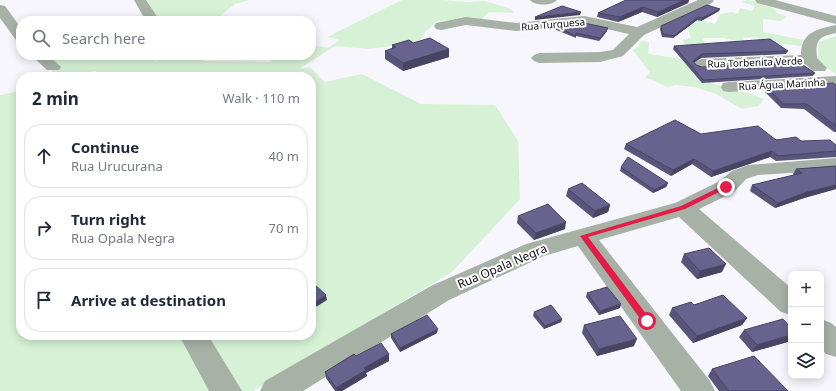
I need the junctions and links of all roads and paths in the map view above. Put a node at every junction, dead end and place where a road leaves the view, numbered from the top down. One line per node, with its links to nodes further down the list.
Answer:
1 (140, 0): 5 (street)
2 (708, 0): 10 (street)
3 (761, 0): 6 (street)
4 (0, 9): 9 (street)
5 (150, 16)
6 (836, 20)
7 (442, 26): 10 (street, Rua Turquesa)
8 (836, 29): 12 (street)
9 (16, 31)
10 (639, 32): 11 (street)
11 (539, 58)
12 (808, 59): 14 (street, Rua Torbenita Verde); 16 (street)
13 (45, 60): 15 (street)
14 (701, 64)
15 (53, 67)
16 (836, 81): 17 (street, Rua Água Marinha)
17 (729, 87)
18 (836, 164): 19 (street, Rua Opala Negra)
19 (683, 208): 20 (street, Rua Opala Negra); 21 (street)
20 (583, 236): 26 (street, Rua Opala Negra); 27 (street)
21 (788, 301)
22 (824, 334): 24 (street)
23 (196, 340): 25 (street)
24 (836, 345)
25 (226, 391)
26 (276, 391)
27 (699, 391)

